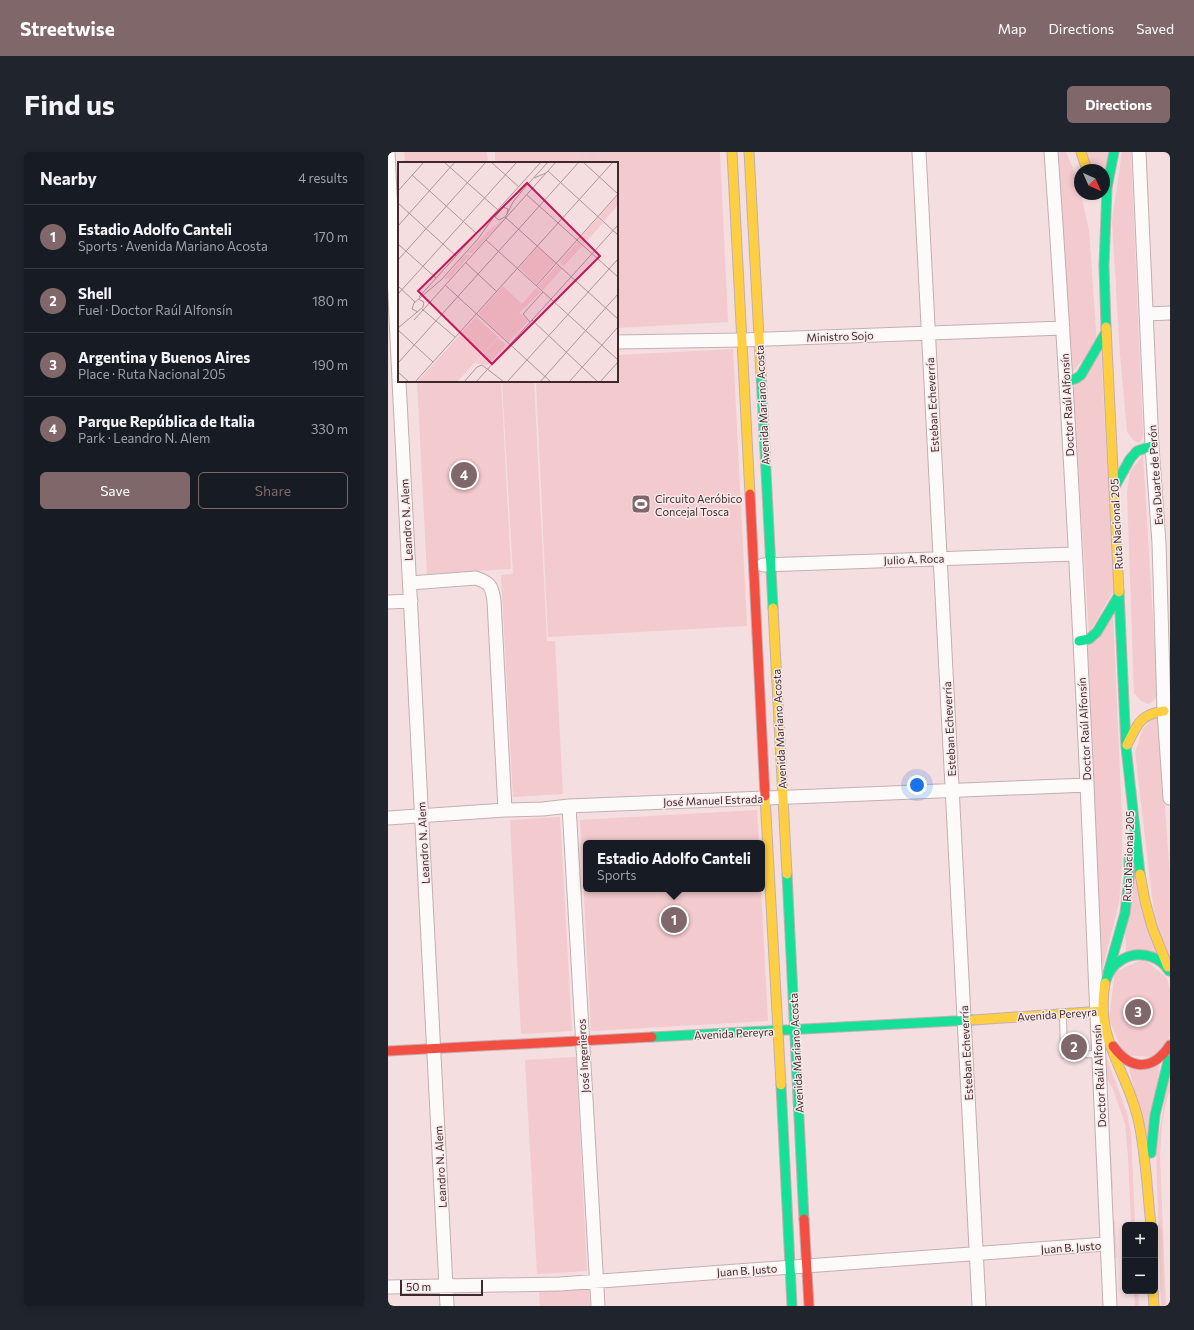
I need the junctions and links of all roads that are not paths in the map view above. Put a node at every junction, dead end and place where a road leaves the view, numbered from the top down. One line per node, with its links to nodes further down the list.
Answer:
1 (388, 152): 20 (street, Leandro N. Alem)
2 (732, 152): 18 (main road, Avenida Mariano Acosta)
3 (749, 152): 17 (main road, Avenida Mariano Acosta)
4 (919, 152): 16 (street, Esteban Echeverría)
5 (1051, 152): 14 (street, Doctor Raúl Alfonsín)
6 (1081, 152): 9 (main road)
7 (1114, 152): 11 (main road, Ruta Nacional 205)
8 (1139, 152): 13 (street, Eva Duarte de Perón)
9 (1085, 164)
10 (1097, 219): 11 (main road, Ruta Nacional 205)
11 (1104, 266): 15 (main road, Ruta Nacional 205)
12 (1170, 313): 13 (street)
13 (1146, 314): 24 (street, Eva Duarte de Perón)
14 (1063, 328): 16 (street, Ministro Sojo); 23 (street, Doctor Raúl Alfonsín)
15 (1106, 332): 23 (main road); 25 (main road, Ruta Nacional 205)
16 (929, 333): 17 (street, Ministro Sojo); 28 (street, Esteban Echeverría)
17 (759, 339): 18 (street, Ministro Sojo); 29 (main road, Avenida Mariano Acosta)
18 (742, 340): 19 (street, Ministro Sojo); 30 (main road, Avenida Mariano Acosta)
19 (618, 342)
20 (395, 353): 21 (street, Leandro N. Alem)
21 (398, 373)
22 (399, 382): 31 (street, Leandro N. Alem)
23 (1066, 382): 27 (street, Doctor Raúl Alfonsín)
24 (1152, 446): 25 (main road); 26 (street, Eva Duarte de Perón)
25 (1114, 488): 32 (main road, Ruta Nacional 205)
26 (1164, 542): 36 (street, Eva Duarte de Perón)
27 (1075, 554): 28 (street, Julio A. Roca); 35 (street, Doctor Raúl Alfonsín)
28 (940, 558): 29 (street, Julio A. Roca); 41 (street, Esteban Echeverría)
29 (770, 564): 30 (street, Julio A. Roca); 43 (main road, Avenida Mariano Acosta)
30 (754, 565): 42 (main road, Avenida Mariano Acosta)
31 (410, 583): 33 (street, Leandro N. Alem); 46 (street)
32 (1119, 595): 35 (main road); 37 (main road, Ruta Nacional 205)
33 (411, 601): 34 (street); 47 (street, Leandro N. Alem)
34 (388, 602)
35 (1080, 641): 40 (street, Doctor Raúl Alfonsín)
36 (1164, 711): 37 (main road); 38 (street, Eva Duarte de Perón)
37 (1126, 747): 39 (main road, Ruta Nacional 205)
38 (1169, 768): 44 (street, Eva Duarte de Perón)
39 (1130, 783): 49 (main road, Ruta Nacional 205); 50 (main road, Ruta Nacional 205)
40 (1087, 785): 41 (street, José Manuel Estrada); 51 (street, Doctor Raúl Alfonsín)
41 (952, 790): 43 (street, José Manuel Estrada); 53 (street, Esteban Echeverría)
42 (766, 798): 43 (street, José Manuel Estrada); 45 (street, José Manuel Estrada); 55 (main road, Avenida Mariano Acosta)
43 (783, 798): 54 (main road, Avenida Mariano Acosta)
44 (1170, 798)
45 (569, 806): 46 (street, José Manuel Estrada); 57 (street, José Ingenieros)
46 (505, 810): 47 (street, José Manuel Estrada)
47 (422, 816): 48 (street, José Manuel Estrada); 59 (street, Leandro N. Alem)
48 (388, 818)
49 (1169, 971): 50 (main road, Ruta Nacional 205)
50 (1107, 975): 51 (main road, Ruta Nacional 205)
51 (1099, 1011): 52 (main road, Avenida Pereyra); 56 (main road, Ruta Nacional 205); 62 (street, Doctor Raúl Alfonsín)
52 (1063, 1014): 53 (main road, Avenida Pereyra); 62 (lane)
53 (965, 1021): 54 (main road, Avenida Pereyra); 66 (street, Esteban Echeverría)
54 (795, 1030): 55 (main road, Avenida Pereyra); 67 (main road, Avenida Mariano Acosta)
55 (778, 1031): 57 (main road, Avenida Pereyra); 68 (main road, Avenida Mariano Acosta)
56 (1107, 1038): 58 (main road, Ruta Nacional 205); 63 (main road, Ruta Nacional 205)
57 (583, 1041): 59 (main road, Avenida Pereyra); 69 (street, José Ingenieros)
58 (1170, 1045)
59 (434, 1049): 60 (main road, Avenida Pereyra); 70 (street, Leandro N. Alem)
60 (388, 1051)
61 (1170, 1053): 64 (main road, Ruta Nacional 205)
62 (1098, 1054): 65 (street, Doctor Raúl Alfonsín)
63 (1151, 1222)
64 (1151, 1222)
65 (1106, 1244): 66 (street, Juan B. Justo); 78 (street, Doctor Raúl Alfonsín)
66 (977, 1253): 67 (street, Juan B. Justo); 77 (street, Esteban Echeverría)
67 (807, 1266): 68 (street, Juan B. Justo); 76 (main road, Avenida Mariano Acosta)
68 (790, 1267): 69 (street, Juan B. Justo); 75 (main road, Avenida Mariano Acosta)
69 (597, 1281): 70 (street, Juan B. Justo); 74 (street, José Ingenieros)
70 (446, 1286): 71 (street, Juan B. Justo); 73 (street, Leandro N. Alem)
71 (388, 1287)
72 (1153, 1294): 79 (main road)
73 (447, 1306)
74 (598, 1306)
75 (792, 1306)
76 (809, 1306)
77 (980, 1306)
78 (1110, 1306)
79 (1154, 1306)

